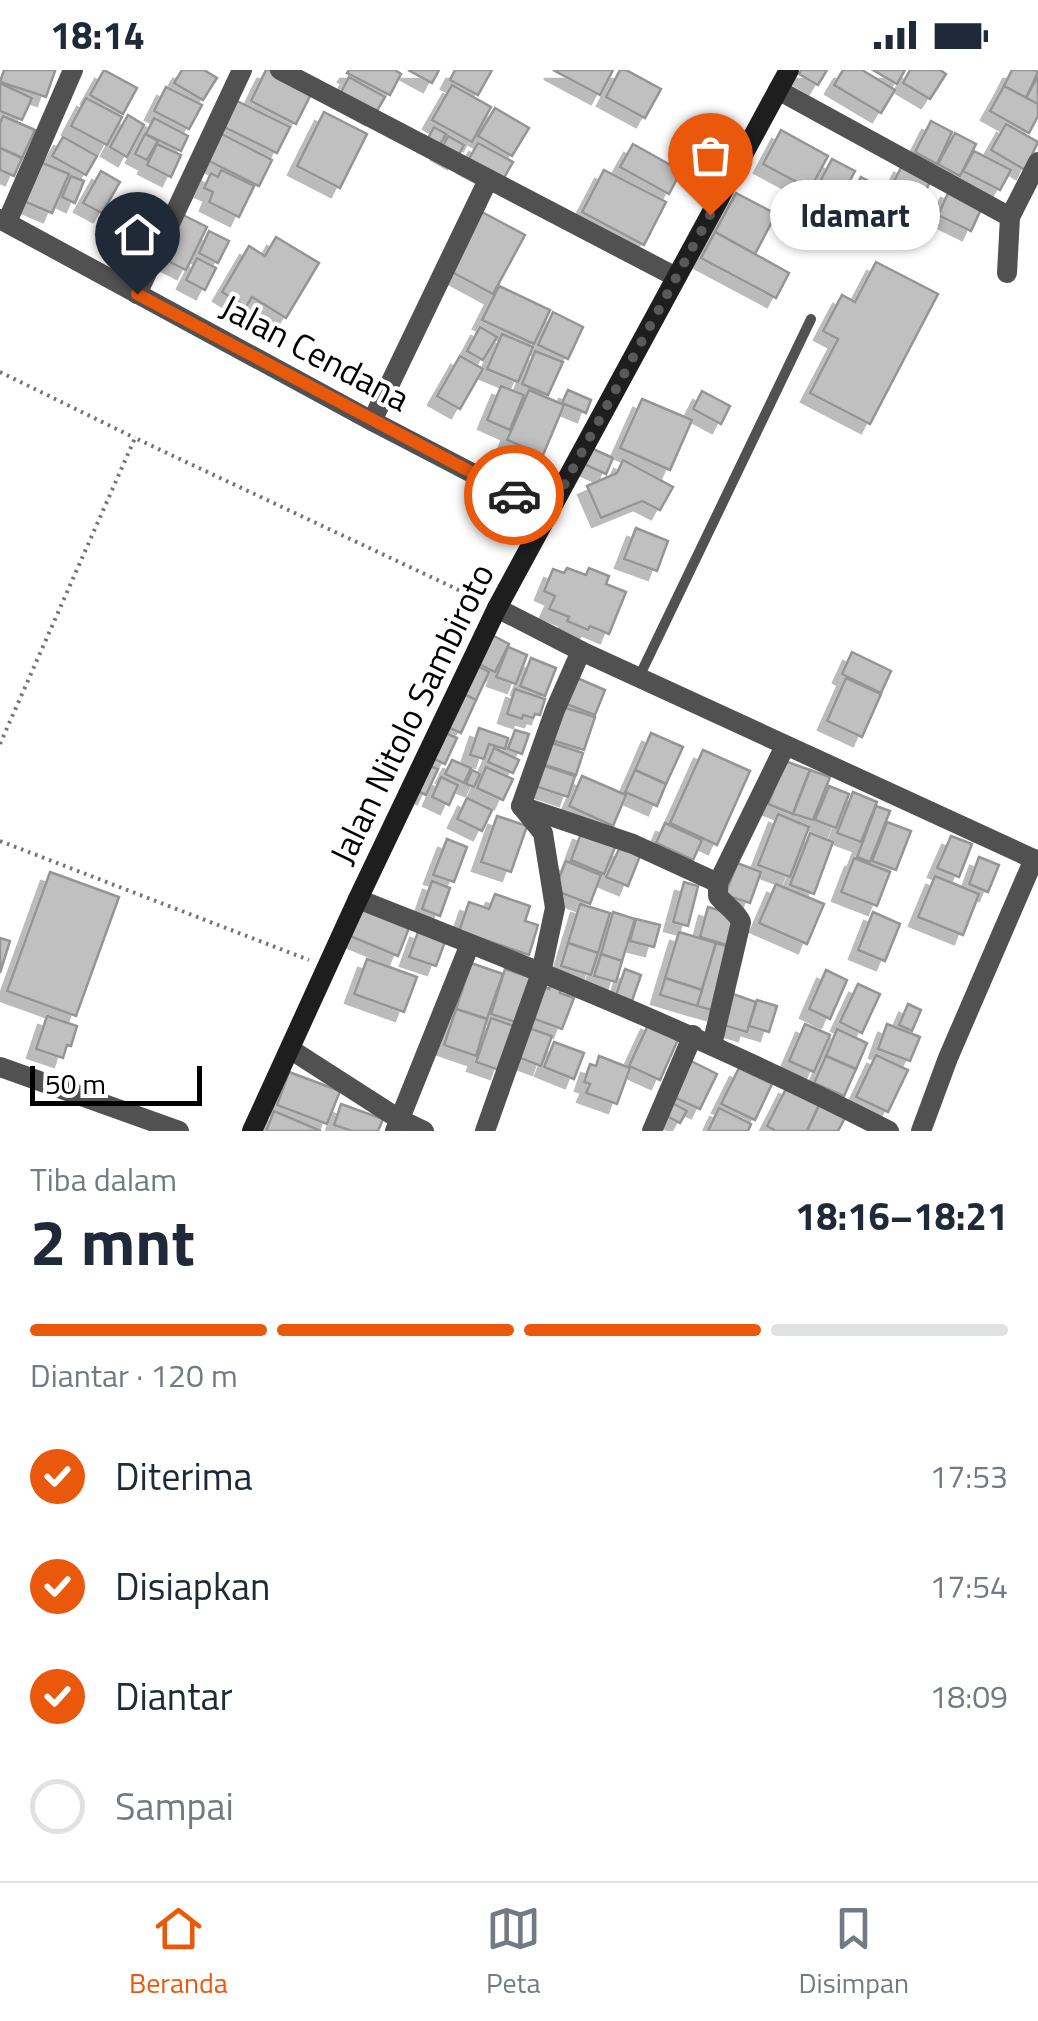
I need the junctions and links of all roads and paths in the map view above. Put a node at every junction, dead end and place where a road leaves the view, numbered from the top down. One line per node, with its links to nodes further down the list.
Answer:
1 (73, 70): 10 (street)
2 (242, 70): 13 (street)
3 (280, 70): 7 (street)
4 (788, 70): 5 (street, Jalan Nitolo Sambiroto)
5 (778, 90): 9 (street); 12 (street, Jalan Nitolo Sambiroto)
6 (1038, 162): 8 (street)
7 (488, 180): 12 (street); 16 (street)
8 (1031, 191): 9 (street)
9 (1010, 217): 11 (street)
10 (4, 220): 13 (street, Jalan Cendana)
11 (1007, 272)
12 (676, 278): 18 (street, Jalan Nitolo Sambiroto)
13 (137, 294): 16 (street, Jalan Cendana)
14 (811, 319): 21 (lane)
15 (0, 372): 17 (path)
16 (372, 421): 18 (street, Jalan Cendana)
17 (135, 438): 19 (path); 22 (path)
18 (549, 513): 19 (street, Jalan Nitolo Sambiroto)
19 (497, 608): 20 (street); 28 (street, Jalan Nitolo Sambiroto)
20 (581, 651): 21 (street); 24 (street)
21 (639, 678): 23 (street)
22 (0, 744)
23 (785, 746): 26 (street); 27 (street)
24 (521, 806): 27 (street); 31 (street)
25 (0, 841): 30 (path)
26 (1036, 860): 42 (street)
27 (718, 884): 32 (street)
28 (358, 898): 29 (street); 30 (street, Jalan Nitolo Sambiroto)
29 (470, 944): 31 (street); 35 (street)
30 (327, 967): 33 (street, Jalan Nitolo Sambiroto)
31 (542, 973): 32 (street); 39 (street)
32 (702, 1040): 40 (street); 41 (street)
33 (290, 1049): 35 (street); 37 (street, Jalan Nitolo Sambiroto)
34 (0, 1067): 36 (street)
35 (397, 1125): 38 (street)
36 (179, 1131)
37 (252, 1131)
38 (424, 1131)
39 (486, 1131)
40 (652, 1131)
41 (889, 1131)
42 (921, 1131)

